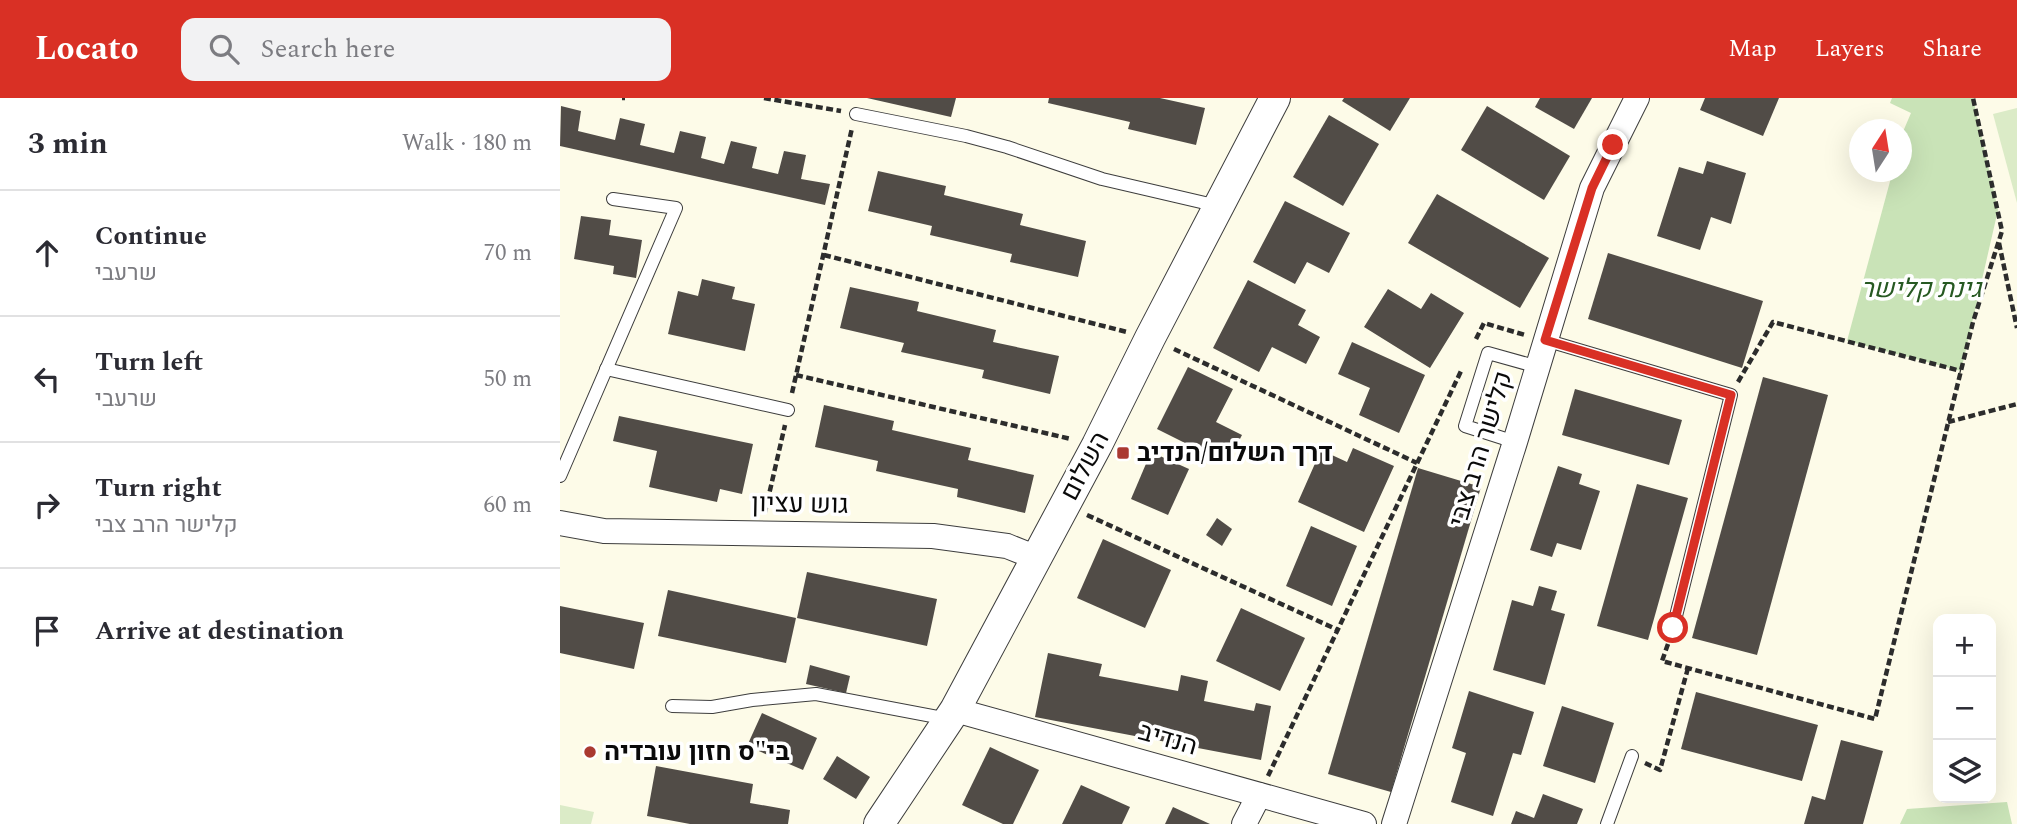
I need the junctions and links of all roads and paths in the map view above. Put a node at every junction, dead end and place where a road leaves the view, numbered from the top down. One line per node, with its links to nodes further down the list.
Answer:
1 (764, 98): 5 (path)
2 (1275, 98): 7 (street, השלום)
3 (1637, 98): 12 (street, קלישר הרב צבי)
4 (1973, 98): 8 (path)
5 (856, 114): 7 (lane); 9 (path)
6 (613, 199): 16 (lane)
7 (1218, 206): 11 (street, השלום)
8 (1998, 242): 10 (path); 17 (path)
9 (824, 255): 11 (path); 18 (path)
10 (2017, 328)
11 (1150, 338): 24 (street, השלום); 25 (path)
12 (1545, 340): 13 (path); 15 (street, קלישר הרב צבי); 19 (lane)
13 (1473, 346)
14 (1467, 358): 25 (path)
15 (1538, 367): 23 (street, קלישר הרב צבי); 23 (lane)
16 (606, 369): 21 (lane); 26 (lane)
17 (1961, 371): 19 (path); 22 (path)
18 (796, 375): 21 (path); 24 (path)
19 (1731, 395): 31 (lane)
20 (2017, 404): 22 (path)
21 (789, 410): 29 (path)
22 (1948, 422): 33 (path)
23 (1515, 442): 41 (street, קלישר הרב צבי)
24 (1097, 445): 27 (street, השלום)
25 (1417, 463): 32 (path)
26 (560, 476)
27 (1065, 505): 30 (street, השלום); 32 (path)
28 (560, 523): 29 (street, גוש עציון)
29 (760, 534): 30 (street, גוש עציון)
30 (1038, 558): 35 (street, השלום)
31 (1673, 628): 33 (path)
32 (1338, 630): 37 (path)
33 (1688, 668): 36 (path)
34 (672, 706): 35 (lane)
35 (952, 715): 37 (street, הנדיב); 38 (street, השלום)
36 (1632, 756): 42 (lane)
37 (1259, 795): 39 (street); 40 (street, הנדיב)
38 (879, 824)
39 (1244, 824)
40 (1364, 824)
41 (1394, 824)
42 (1607, 824)

